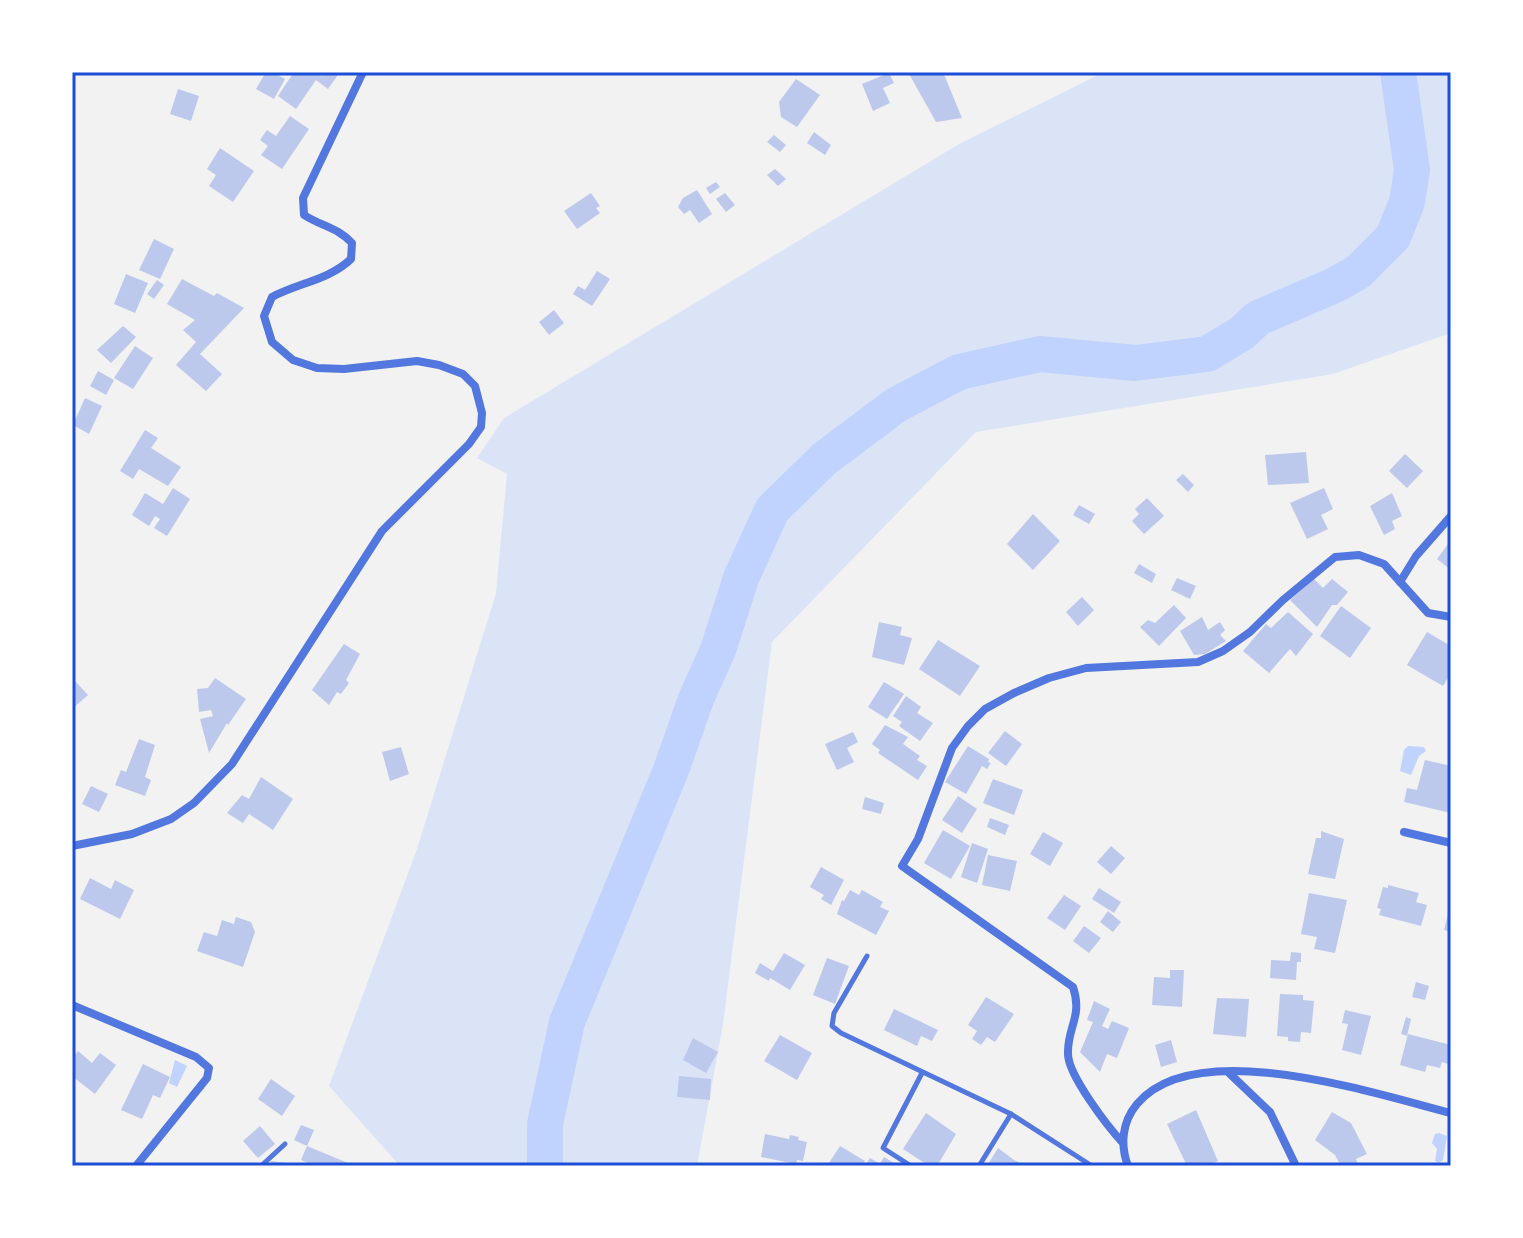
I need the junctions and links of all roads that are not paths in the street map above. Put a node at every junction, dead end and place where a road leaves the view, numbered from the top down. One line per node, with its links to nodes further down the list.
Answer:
1 (363, 72): 7 (street)
2 (1451, 516): 3 (street)
3 (1400, 582): 4 (street); 14 (street)
4 (1451, 617)
5 (1404, 832): 6 (street)
6 (1451, 843)
7 (72, 846)
8 (867, 956): 11 (lane)
9 (72, 1005): 16 (street)
10 (1228, 1072): 12 (street); 14 (street); 22 (street)
11 (922, 1073): 13 (lane); 18 (lane)
12 (1451, 1113)
13 (1011, 1114): 19 (lane); 20 (lane)
14 (1123, 1143): 21 (street)
15 (285, 1144): 17 (lane)
16 (136, 1166)
17 (261, 1166)
18 (911, 1166)
19 (979, 1166)
20 (1092, 1166)
21 (1128, 1166)
22 (1296, 1166)

